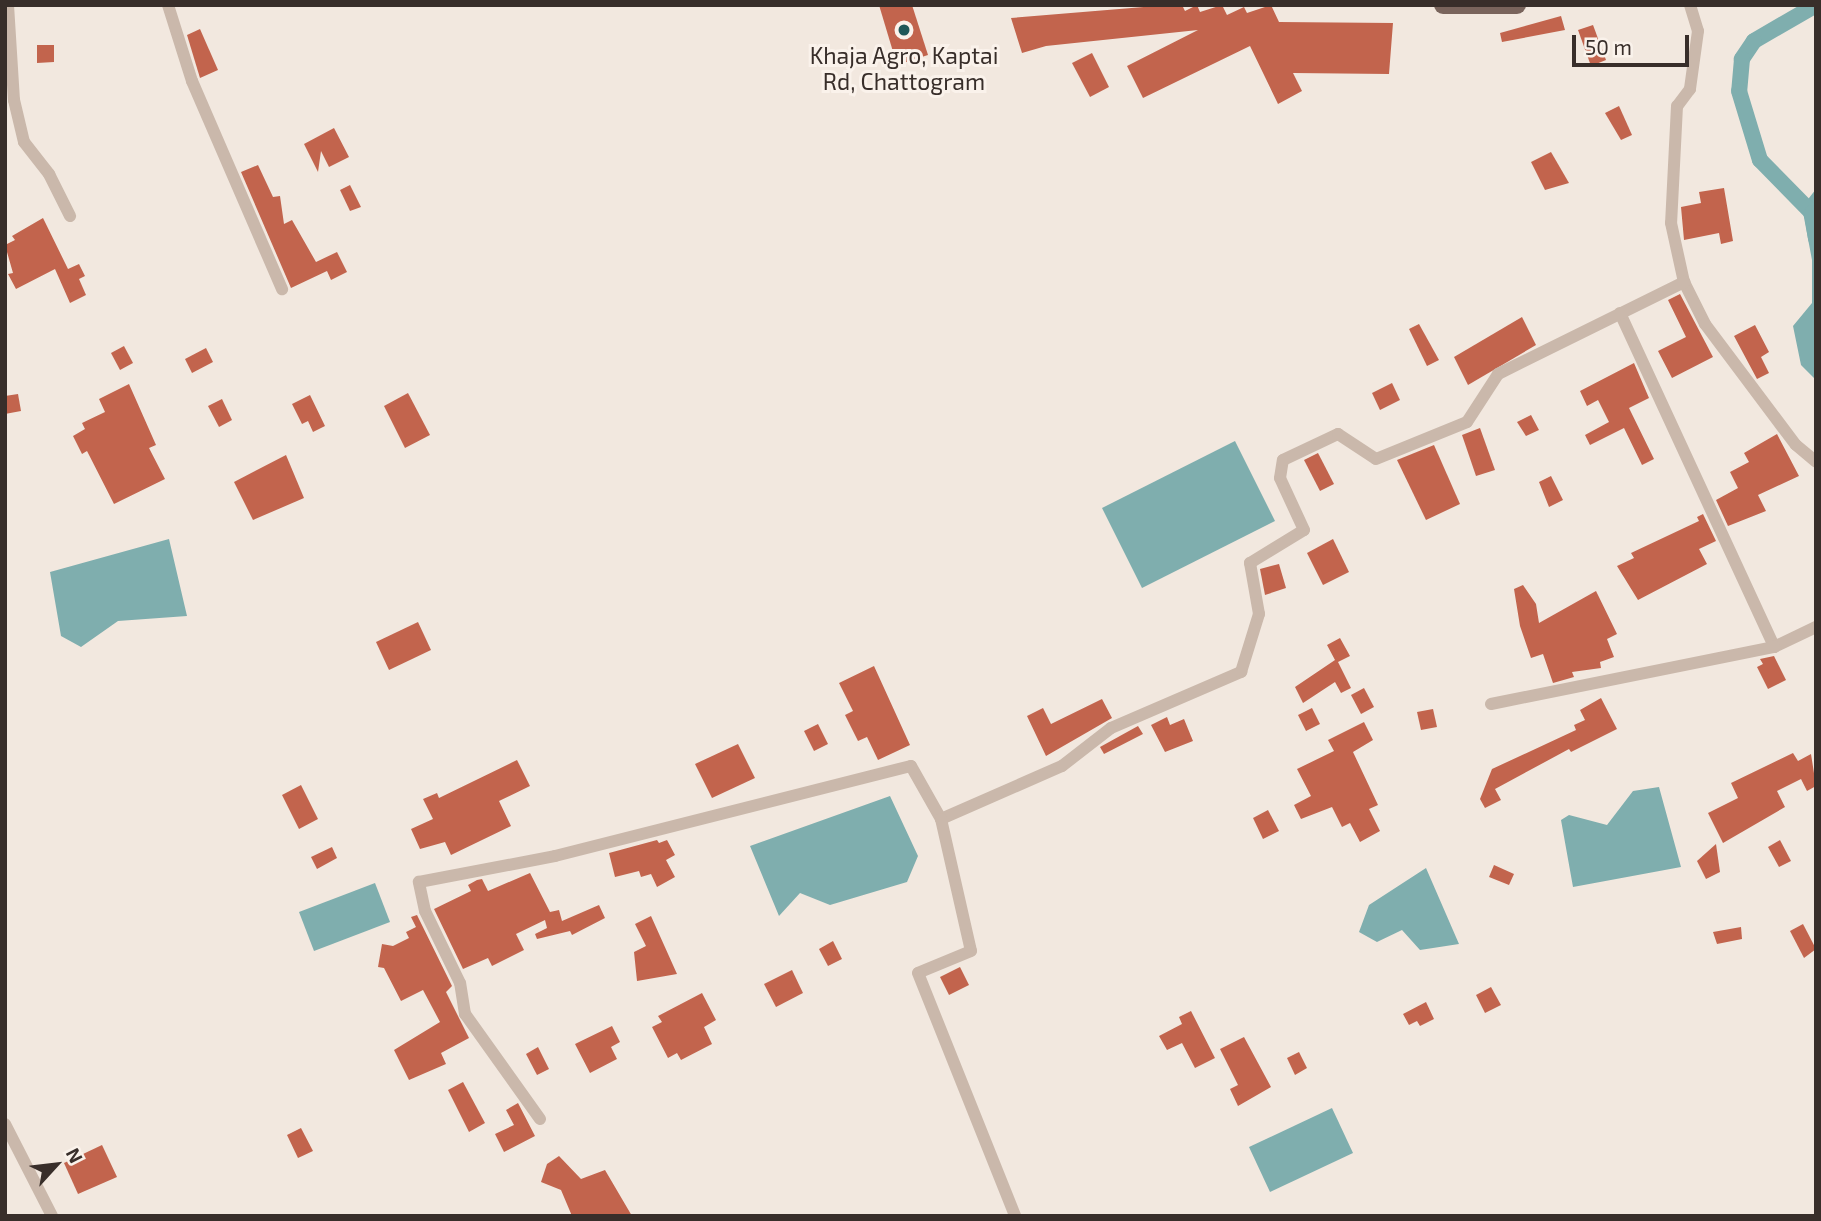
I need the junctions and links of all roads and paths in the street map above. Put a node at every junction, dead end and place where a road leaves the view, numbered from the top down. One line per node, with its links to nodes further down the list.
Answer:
1 (8, 5): 6 (street)
2 (167, 5): 8 (street)
3 (1443, 5): 4 (main road)
4 (1517, 5)
5 (1690, 5): 7 (street)
6 (70, 216)
7 (1684, 282): 9 (street); 10 (street)
8 (282, 289)
9 (1620, 313): 12 (street); 14 (street)
10 (1816, 462)
11 (1816, 627): 12 (street)
12 (1774, 648): 13 (street)
13 (1491, 704)
14 (942, 819): 15 (street); 18 (street)
15 (540, 1119)
16 (5, 1124): 17 (street)
17 (52, 1216)
18 (1016, 1216)

